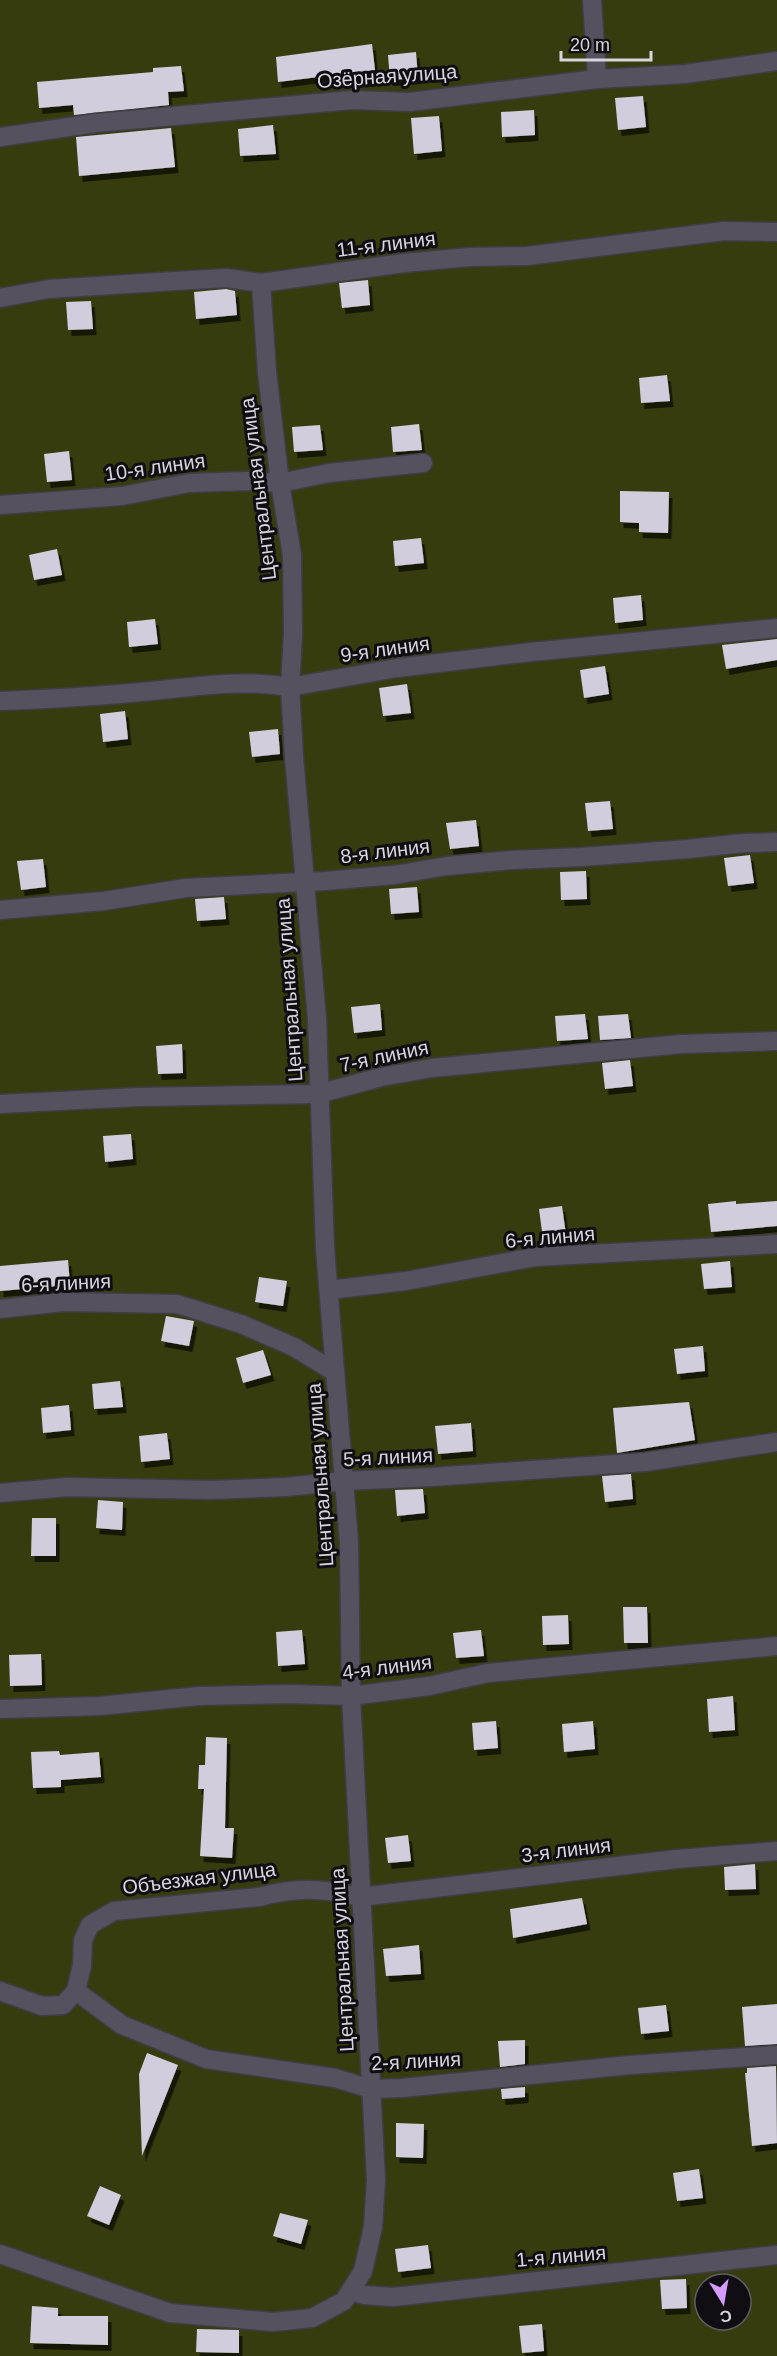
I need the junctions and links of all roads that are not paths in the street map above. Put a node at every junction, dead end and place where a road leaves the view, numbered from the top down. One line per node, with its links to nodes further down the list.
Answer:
1 (592, 0): 3 (street)
2 (777, 61): 3 (street, Озёрная улица)
3 (597, 79): 4 (street, Озёрная улица)
4 (0, 137)
5 (777, 232): 6 (street, 11-я линия)
6 (261, 283): 7 (street, 11-я линия); 9 (street, Центральная улица)
7 (0, 298)
8 (423, 463): 9 (street, 10-я линия)
9 (280, 483): 10 (street, 10-я линия); 12 (street, Центральная улица)
10 (0, 505)
11 (777, 628): 12 (street, 9-я линия)
12 (290, 687): 13 (street, 9-я линия); 15 (street, Центральная улица)
13 (0, 701)
14 (777, 842): 15 (street, 8-я линия)
15 (304, 882): 16 (street, 8-я линия); 18 (street, Центральная улица)
16 (0, 910)
17 (777, 1041): 18 (street, 7-я линия)
18 (318, 1094): 19 (street, 7-я линия); 21 (street, Центральная улица)
19 (0, 1104)
20 (777, 1244): 21 (street, 6-я линия)
21 (329, 1290): 23 (street, Центральная улица)
22 (0, 1309): 23 (street, 6-я линия)
23 (335, 1372): 25 (street, Центральная улица)
24 (777, 1442): 25 (street, 5-я линия)
25 (343, 1481): 26 (street, 5-я линия); 28 (street, Центральная улица)
26 (0, 1493)
27 (777, 1646): 28 (street, 4-я линия)
28 (351, 1696): 29 (street, 4-я линия); 31 (street, Центральная улица)
29 (0, 1709)
30 (777, 1851): 31 (street, 3-я линия)
31 (360, 1897): 33 (street, Объезжая улица); 35 (street, Центральная улица)
32 (0, 1991): 33 (street)
33 (76, 1991): 35 (street, 2-я линия)
34 (777, 2055): 35 (street, 2-я линия)
35 (371, 2089): 38 (street, Центральная улица)
36 (0, 2254): 38 (street, Центральная улица)
37 (777, 2255): 38 (street, 1-я линия)
38 (351, 2291)

